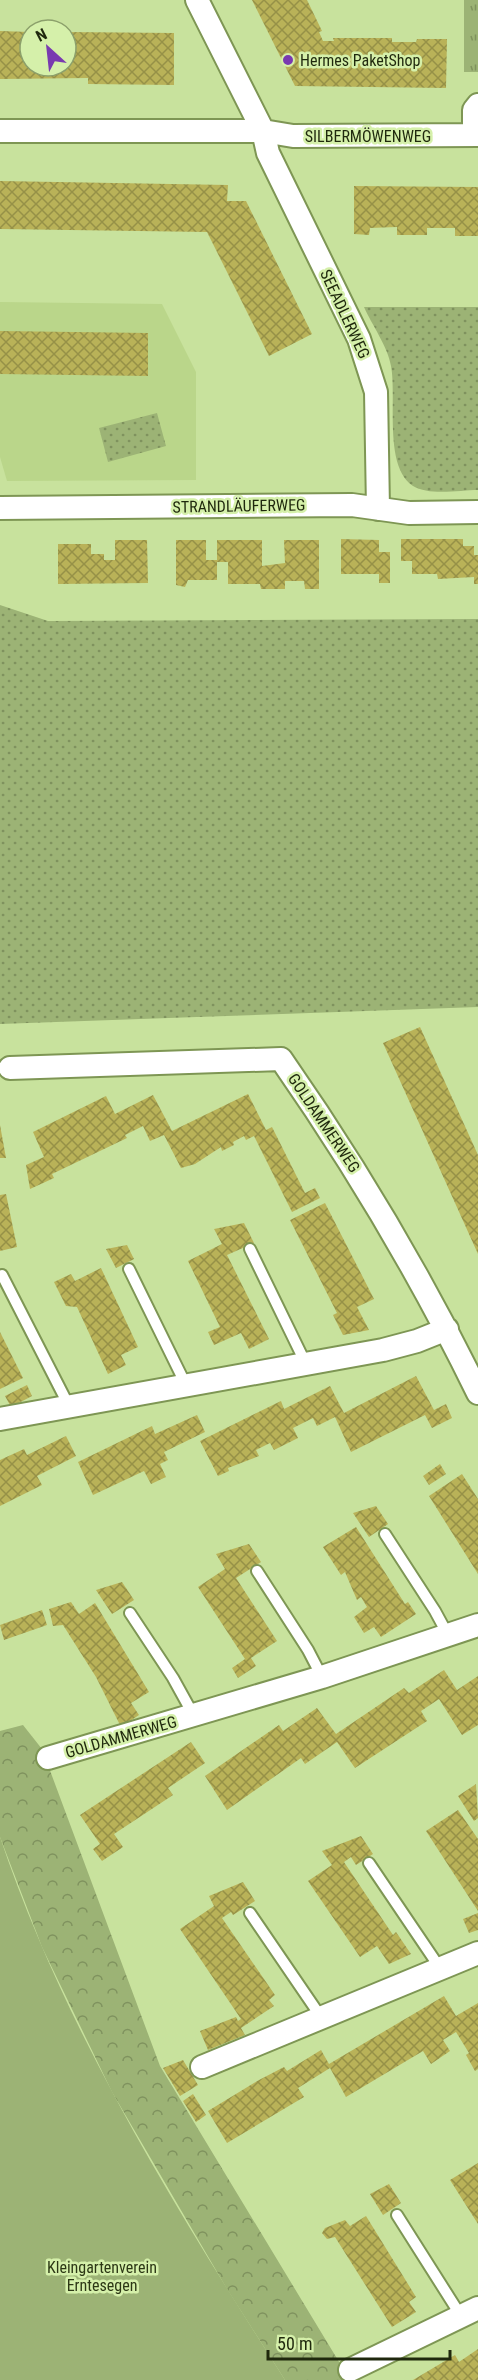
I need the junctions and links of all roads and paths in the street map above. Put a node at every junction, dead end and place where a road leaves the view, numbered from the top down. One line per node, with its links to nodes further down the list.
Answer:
1 (197, 0): 4 (street, SEEADLERWEG)
2 (478, 105): 5 (street, SILBERMÖWENWEG)
3 (0, 131): 4 (street)
4 (263, 131): 5 (street, SILBERMÖWENWEG); 7 (street, SEEADLERWEG)
5 (476, 135)
6 (0, 508): 7 (street, STRANDLÄUFERWEG)
7 (378, 509): 8 (street, STRANDLÄUFERWEG)
8 (478, 512)
9 (10, 1068): 13 (street, GOLDAMMERWEG)
10 (250, 1249): 14 (lane)
11 (129, 1269): 15 (lane)
12 (2, 1275): 17 (lane)
13 (447, 1329): 14 (street); 16 (street, GOLDAMMERWEG)
14 (306, 1364): 15 (street)
15 (186, 1385): 17 (street)
16 (478, 1393)
17 (69, 1406): 18 (street)
18 (0, 1419)
19 (385, 1534): 23 (lane)
20 (257, 1571): 24 (lane)
21 (130, 1612): 25 (lane, GOLDAMMERWEG)
22 (478, 1625): 23 (street, GOLDAMMERWEG)
23 (447, 1635): 24 (street, GOLDAMMERWEG)
24 (321, 1677): 25 (street, GOLDAMMERWEG)
25 (194, 1716): 26 (street, GOLDAMMERWEG)
26 (48, 1758)
27 (369, 1863): 30 (lane)
28 (250, 1913): 31 (lane)
29 (478, 1953): 30 (street)
30 (441, 1968): 31 (street)
31 (321, 2017): 32 (street)
32 (202, 2067)
33 (397, 2215): 34 (lane)
34 (470, 2312): 35 (street)
35 (350, 2370)

